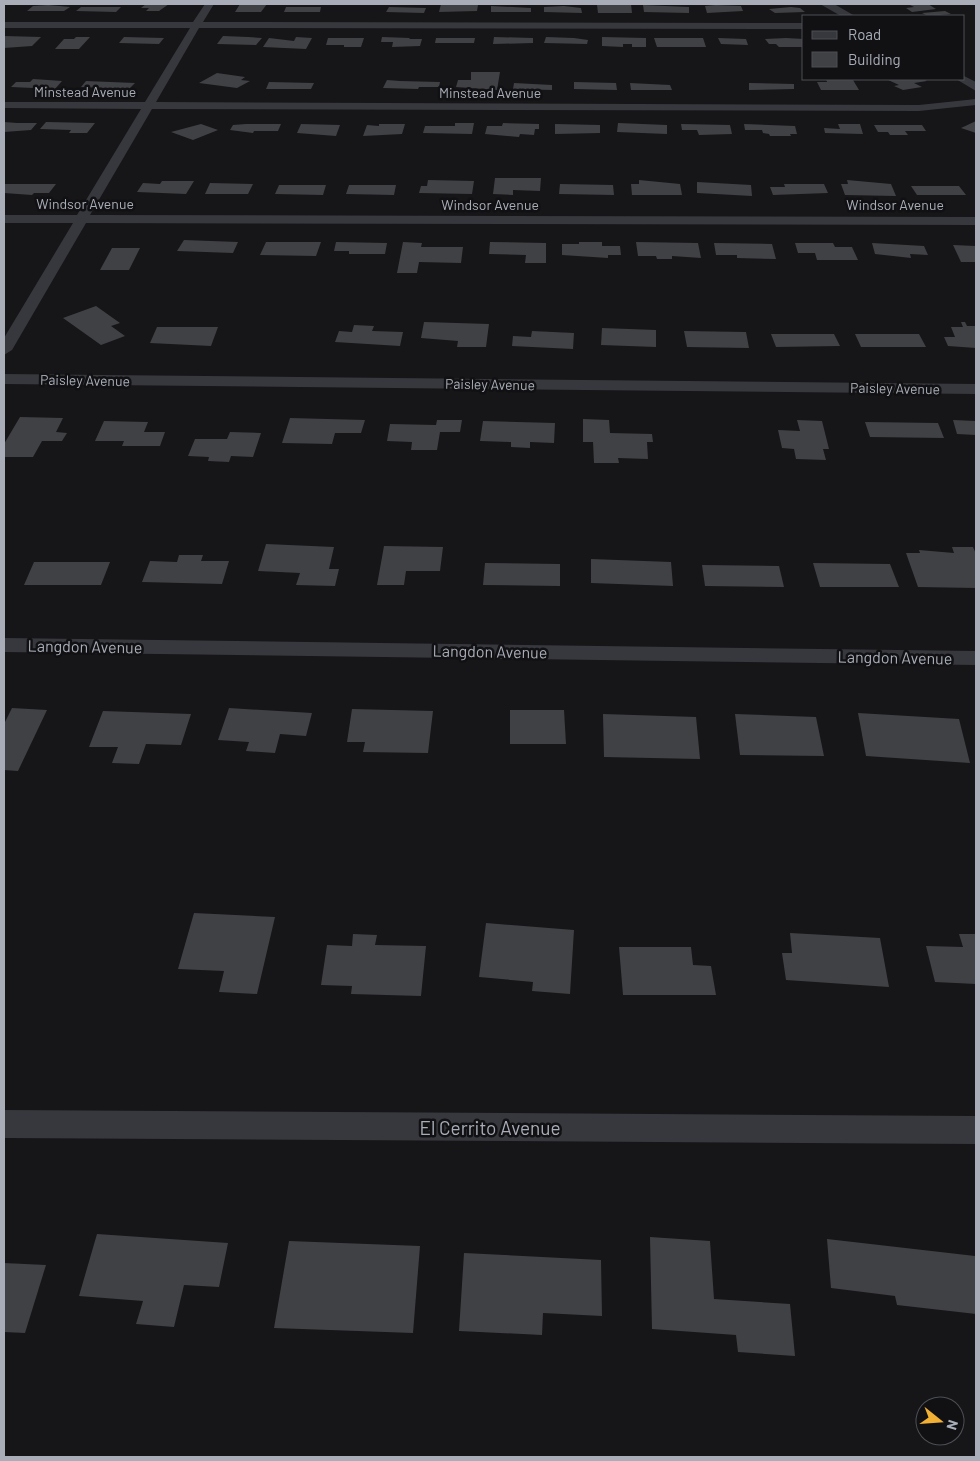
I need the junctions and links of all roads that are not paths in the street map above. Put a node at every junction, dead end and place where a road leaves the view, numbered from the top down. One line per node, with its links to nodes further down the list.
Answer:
1 (209, 4): 5 (street)
2 (826, 4): 3 (street)
3 (848, 15)
4 (4, 24): 5 (street)
5 (197, 25): 6 (street); 11 (street)
6 (802, 26)
7 (964, 80): 8 (street)
8 (976, 87)
9 (976, 102): 11 (street, Minstead Avenue)
10 (4, 106): 11 (street, Minstead Avenue)
11 (148, 106): 13 (street)
12 (4, 220): 13 (street, Windsor Avenue)
13 (81, 220): 14 (street, Windsor Avenue); 15 (street)
14 (976, 221)
15 (4, 350)
16 (4, 379): 17 (street, Paisley Avenue)
17 (976, 389)
18 (4, 645): 19 (street, Langdon Avenue)
19 (976, 658)
20 (4, 1124): 21 (street, El Cerrito Avenue)
21 (976, 1130)

